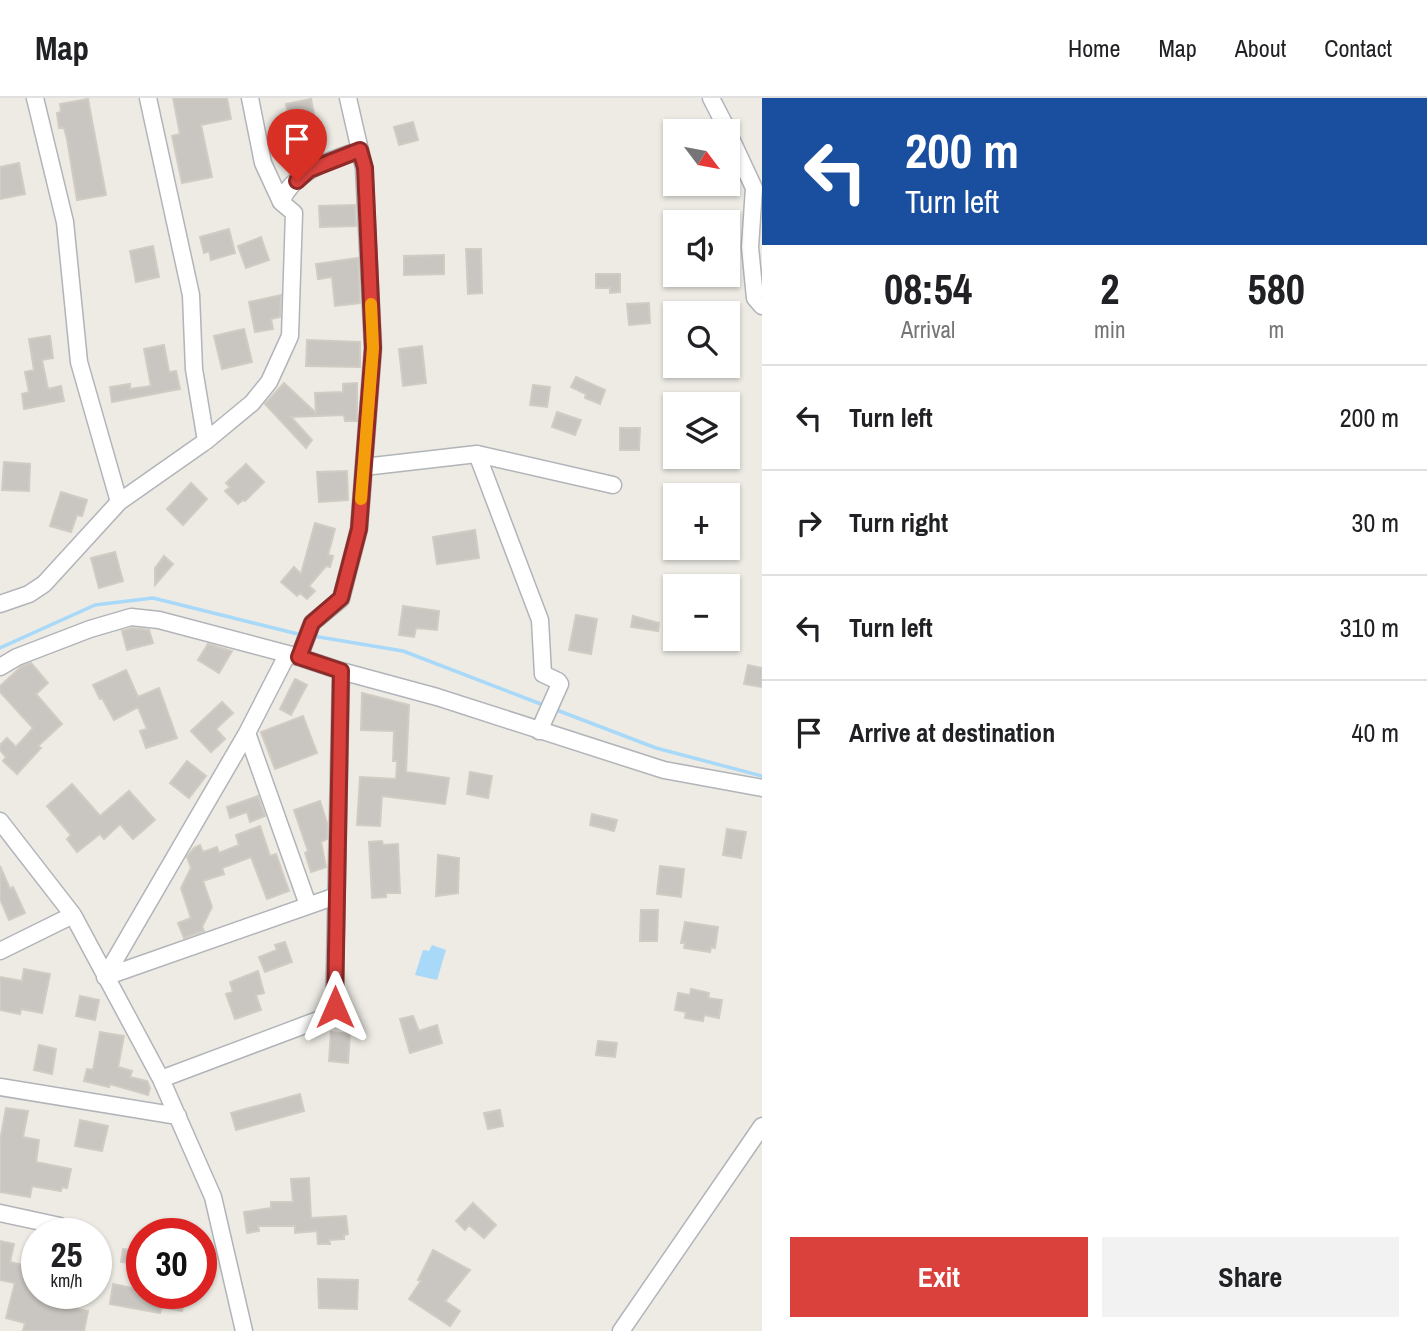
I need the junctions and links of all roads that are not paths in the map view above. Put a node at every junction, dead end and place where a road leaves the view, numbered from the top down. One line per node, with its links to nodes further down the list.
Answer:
1 (36, 98): 15 (street)
2 (148, 98): 11 (street)
3 (250, 98): 9 (street)
4 (348, 98): 7 (street)
5 (711, 98): 6 (street)
6 (722, 119)
7 (360, 150): 9 (street); 13 (street)
8 (740, 158): 10 (street)
9 (281, 202): 11 (street)
10 (762, 306)
11 (206, 441): 15 (street)
12 (477, 454): 13 (street); 14 (street); 20 (street)
13 (364, 467): 17 (street)
14 (613, 485)
15 (120, 502): 16 (street)
16 (0, 604)
17 (295, 653): 18 (street); 19 (street); 21 (street)
18 (0, 667)
19 (341, 671): 20 (street); 24 (street)
20 (542, 726): 22 (street)
21 (247, 733): 25 (street); 28 (street)
22 (762, 788)
23 (0, 821): 26 (street)
24 (336, 895): 25 (street); 29 (street)
25 (308, 905): 28 (street)
26 (74, 915): 27 (street); 28 (street)
27 (0, 951)
28 (106, 977): 29 (street)
29 (162, 1079): 31 (street)
30 (0, 1087): 31 (street)
31 (178, 1116): 35 (street)
32 (762, 1126): 36 (street)
33 (0, 1213): 34 (street)
34 (23, 1218)
35 (244, 1331)
36 (621, 1331)

